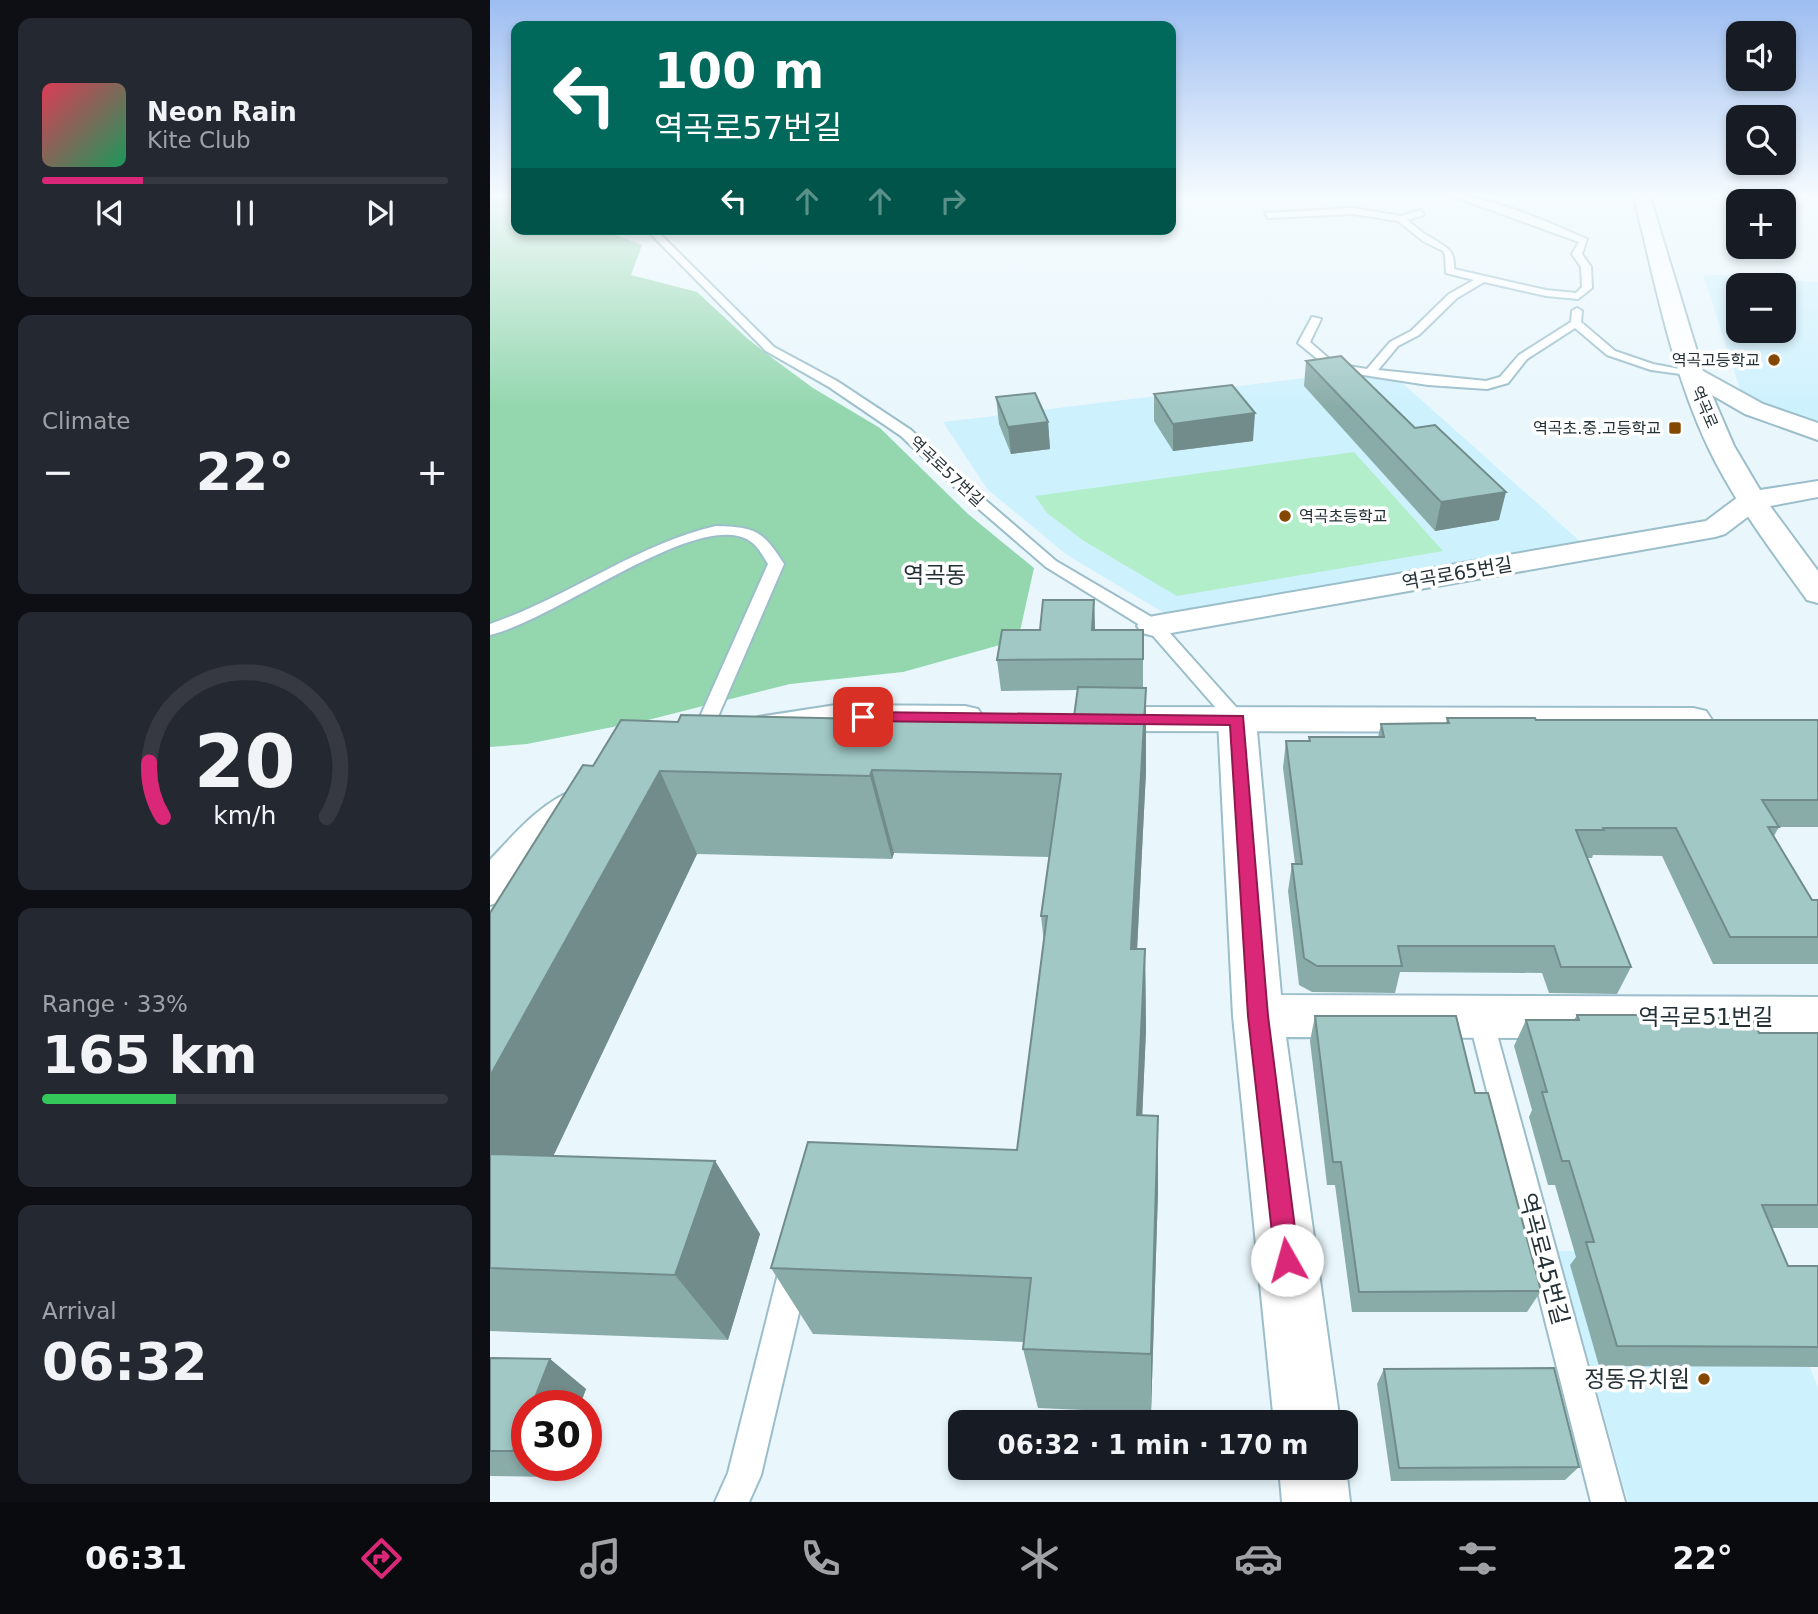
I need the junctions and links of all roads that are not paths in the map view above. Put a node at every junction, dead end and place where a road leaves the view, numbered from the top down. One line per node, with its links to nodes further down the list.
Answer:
1 (688, 267): 15 (lane, 역곡로57번길)
2 (1449, 267): 5 (lane)
3 (1586, 267): 6 (lane)
4 (1661, 267): 10 (street, 역곡로)
5 (1480, 280): 6 (lane); 9 (lane)
6 (1578, 296): 8 (lane)
7 (1316, 319): 9 (lane)
8 (1576, 323): 9 (lane); 10 (lane)
9 (1368, 373)
10 (1691, 374): 11 (street); 13 (street, 역곡로)
11 (1818, 432)
12 (1818, 489): 13 (street)
13 (1752, 499): 14 (street, 역곡로); 15 (street, 역곡로65번길)
14 (1818, 593)
15 (1154, 626): 19 (lane, 역곡로57번길)
16 (490, 630): 21 (lane)
17 (1002, 718): 21 (street)
18 (1057, 718): 19 (street)
19 (1237, 720): 20 (street); 24 (street)
20 (1721, 720)
21 (683, 751)
22 (611, 783): 23 (street)
23 (490, 888)
24 (1258, 1016): 25 (street, 역곡로51번길); 28 (street)
25 (1480, 1016): 26 (street, 역곡로51번길); 32 (lane, 역곡로45번길)
26 (1818, 1018)
27 (803, 1237): 30 (lane)
28 (1305, 1410)
29 (1313, 1480): 31 (street)
30 (732, 1502)
31 (1316, 1502)
32 (1608, 1502)

